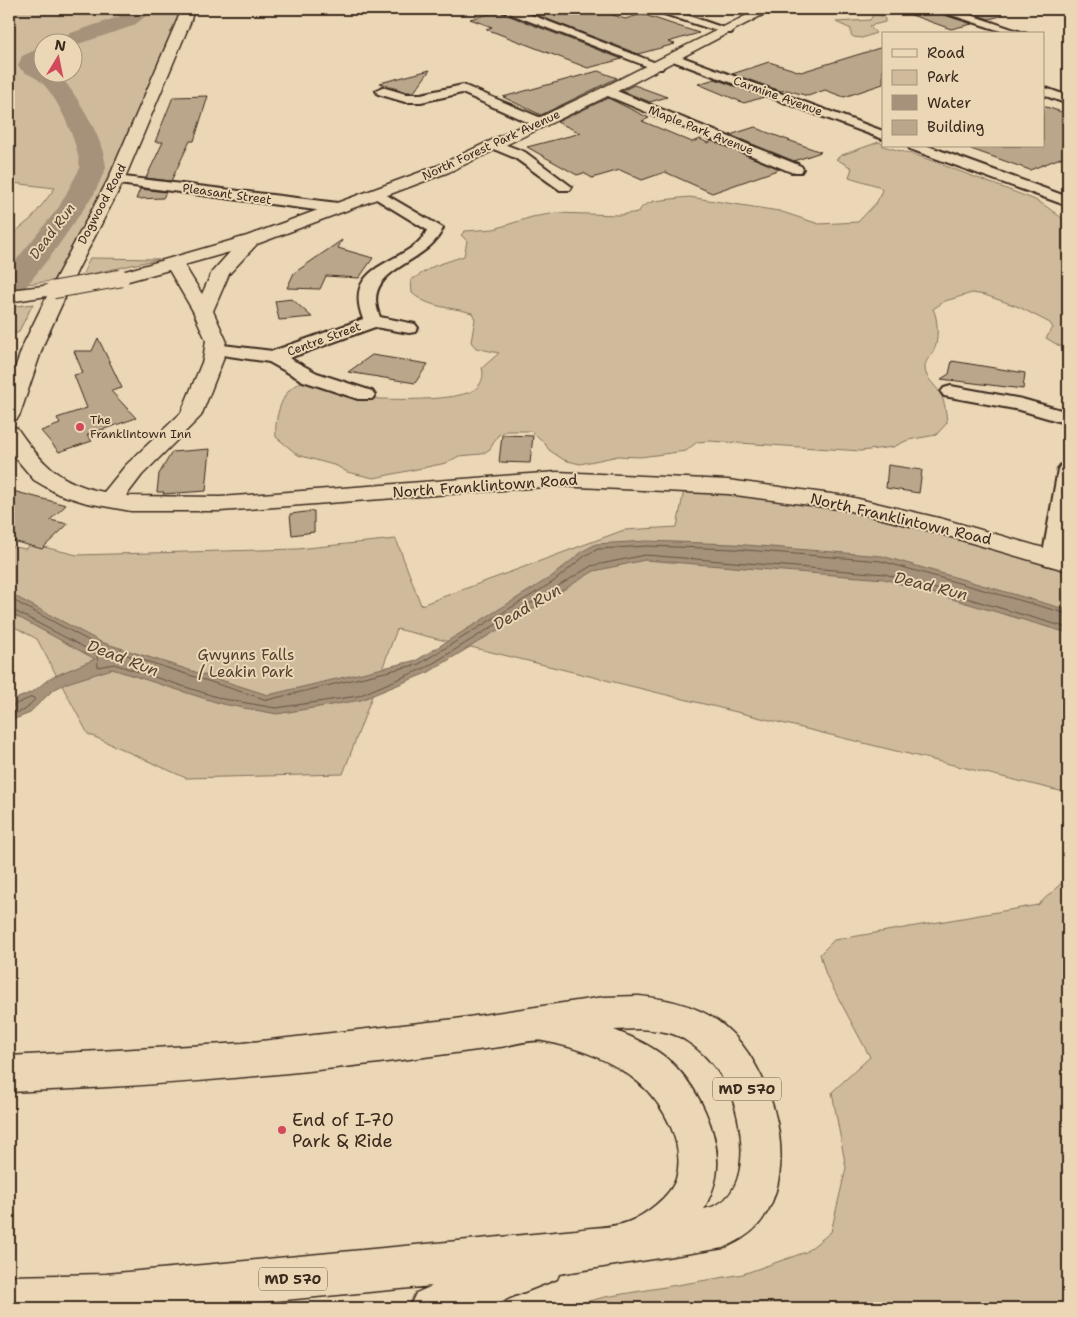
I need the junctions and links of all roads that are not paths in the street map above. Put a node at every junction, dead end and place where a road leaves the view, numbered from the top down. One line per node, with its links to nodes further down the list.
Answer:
1 (188, 9): 19 (main road, Dogwood Road)
2 (507, 9): 9 (street)
3 (660, 9): 6 (street)
4 (768, 9): 6 (main road, North Forest Park Avenue)
5 (943, 9): 7 (street)
6 (727, 31): 8 (main road, North Forest Park Avenue)
7 (1016, 32)
8 (674, 58): 9 (main road, North Forest Park Avenue); 15 (street, Carmine Avenue)
9 (658, 66): 11 (main road, North Forest Park Avenue)
10 (382, 91): 14 (street)
11 (607, 91): 14 (main road, North Forest Park Avenue); 18 (street, Maple Park Avenue)
12 (1044, 91): 13 (street)
13 (1068, 100)
14 (541, 123): 16 (main road, North Forest Park Avenue)
15 (882, 134)
16 (496, 145): 20 (street); 21 (main road, North Forest Park Avenue)
17 (920, 148): 22 (street)
18 (796, 169)
19 (116, 180): 23 (street, Pleasant Street); 35 (main road, Dogwood Road)
20 (565, 187)
21 (378, 194): 23 (main road, North Forest Park Avenue); 29 (street)
22 (1068, 202)
23 (338, 208): 24 (main road, North Forest Park Avenue)
24 (252, 240): 25 (main road, North Forest Park Avenue); 28 (main road)
25 (174, 264): 26 (main road, North Forest Park Avenue); 28 (main road)
26 (120, 283): 27 (main road, bridge); 28 (main road)
27 (9, 296)
28 (198, 302): 31 (main road)
29 (373, 320): 30 (street); 32 (street, Centre Street)
30 (409, 328)
31 (215, 349): 32 (street); 39 (main road)
32 (274, 357): 34 (street)
33 (951, 392): 36 (street)
34 (366, 395)
35 (11, 402)
36 (1068, 418)
37 (9, 433): 39 (main road, North Franklintown Road)
38 (1068, 469): 40 (street)
39 (110, 500): 40 (main road, North Franklintown Road)
40 (1060, 561)
41 (536, 1025): 42 (main road, MD 570); 43 (main road); 43 (main road, MD 570)
42 (9, 1074)
43 (633, 1240): 44 (main road, MD 570)
44 (576, 1251): 45 (main road, MD 570); 46 (main road)
45 (9, 1298)
46 (432, 1308)

